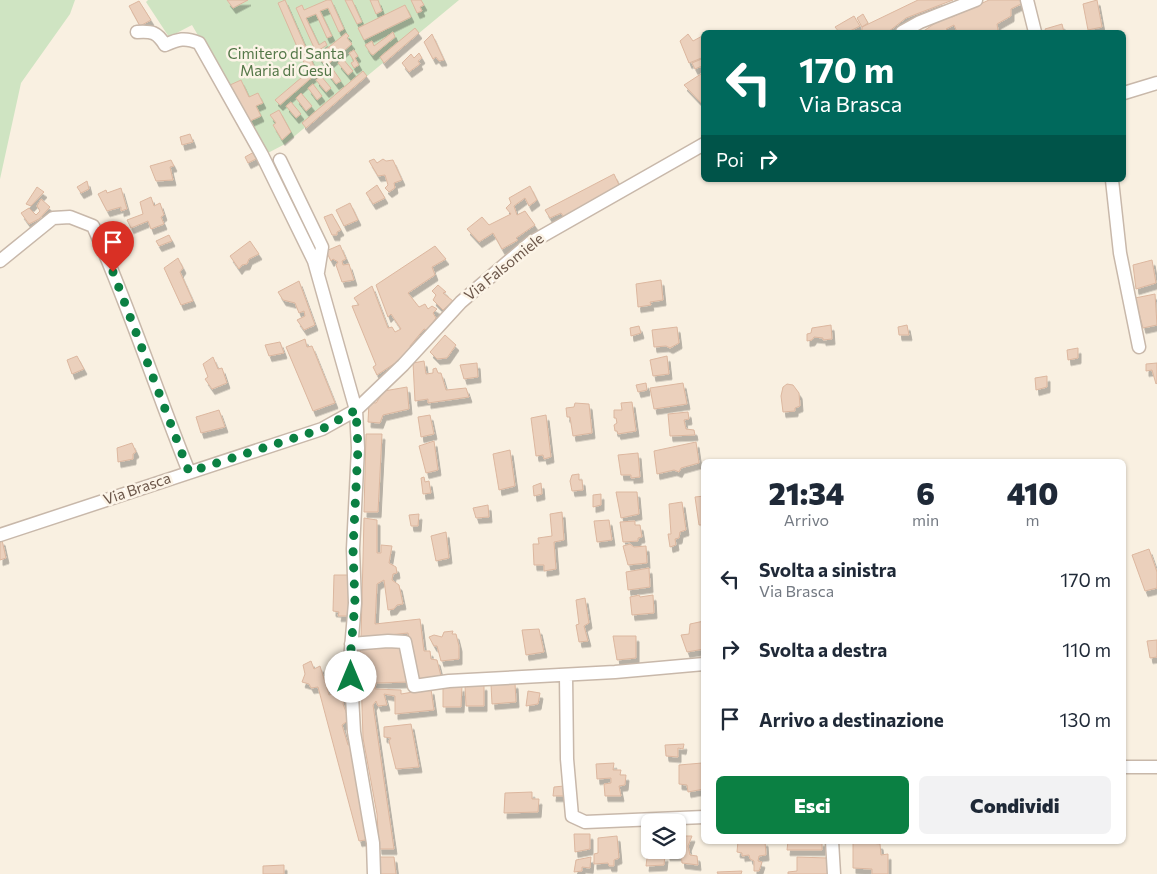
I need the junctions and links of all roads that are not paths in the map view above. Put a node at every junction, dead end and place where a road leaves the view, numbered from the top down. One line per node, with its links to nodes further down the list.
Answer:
1 (976, 0): 3 (street)
2 (1027, 0): 4 (street)
3 (906, 30)
4 (1034, 30)
5 (137, 32): 12 (street)
6 (1157, 83): 7 (street)
7 (1126, 91)
8 (701, 146): 14 (street, Via Falsomiele)
9 (280, 160): 12 (street)
10 (1112, 182): 13 (street)
11 (0, 261): 15 (street)
12 (318, 274): 14 (street)
13 (1139, 348)
14 (356, 410): 15 (street, Via Brasca); 17 (street)
15 (189, 472): 16 (street, Via Brasca)
16 (0, 535)
17 (352, 644): 19 (street); 24 (street)
18 (701, 664): 19 (street)
19 (566, 675): 22 (street)
20 (1126, 767): 21 (street)
21 (1157, 767)
22 (701, 817)
23 (832, 844): 25 (street)
24 (374, 874)
25 (834, 874)

